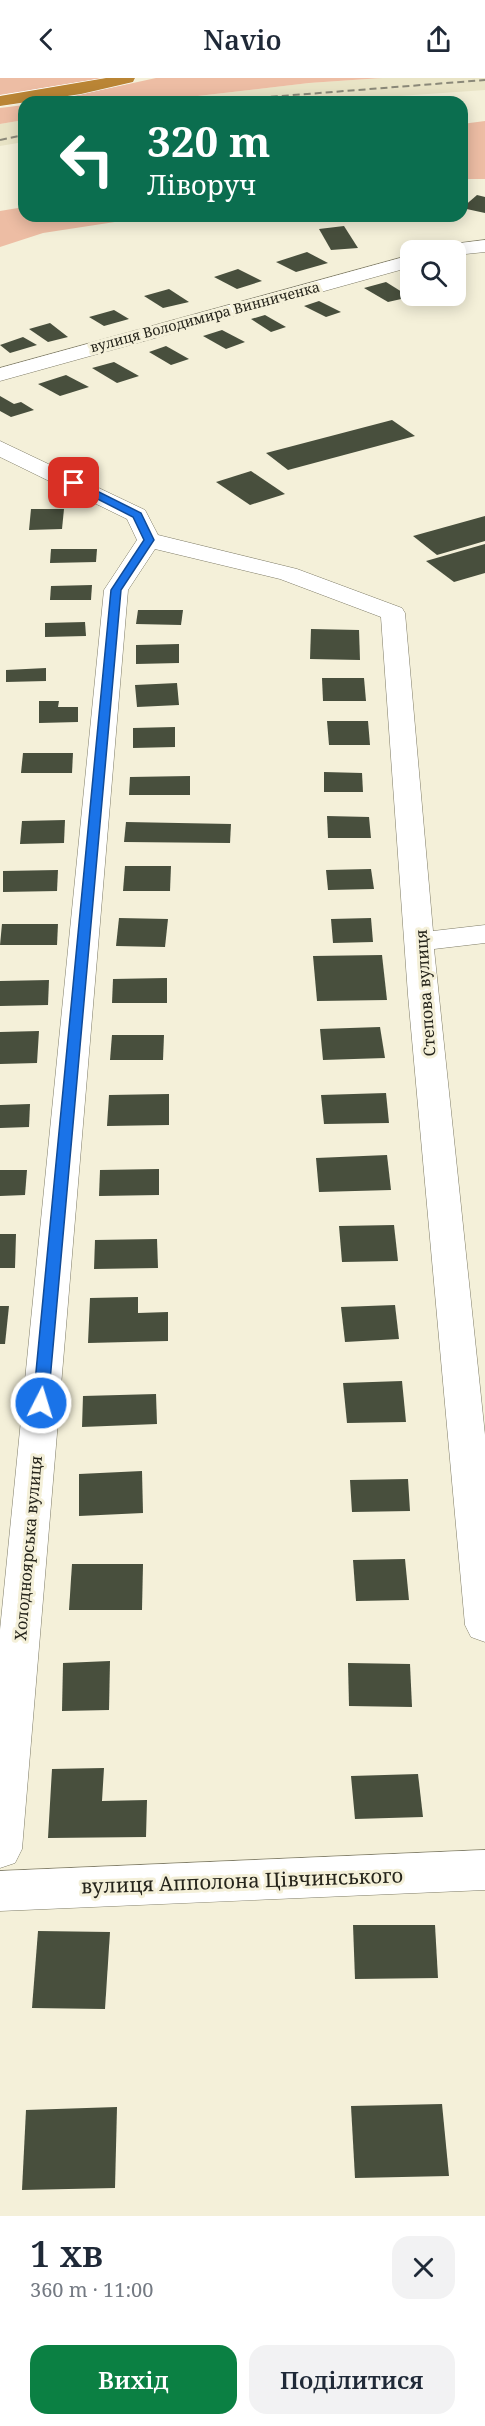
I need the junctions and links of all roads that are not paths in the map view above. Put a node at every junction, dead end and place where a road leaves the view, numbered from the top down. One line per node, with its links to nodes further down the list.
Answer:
1 (127, 78): 2 (highway)
2 (34, 96)
3 (18, 98): 4 (highway)
4 (0, 101)
5 (485, 246): 6 (street)
6 (466, 248)
7 (400, 264): 8 (street, вулиця Володимира Винниченка)
8 (0, 375)
9 (0, 448): 10 (street)
10 (149, 540): 12 (street, Степова вулиця); 14 (street, Холодноярська вулиця)
11 (485, 934): 12 (street)
12 (421, 941): 13 (street, Степова вулиця)
13 (485, 1625)
14 (0, 1849)
15 (485, 1870): 16 (street, вулиця Апполона Цівчинського)
16 (0, 1891)

